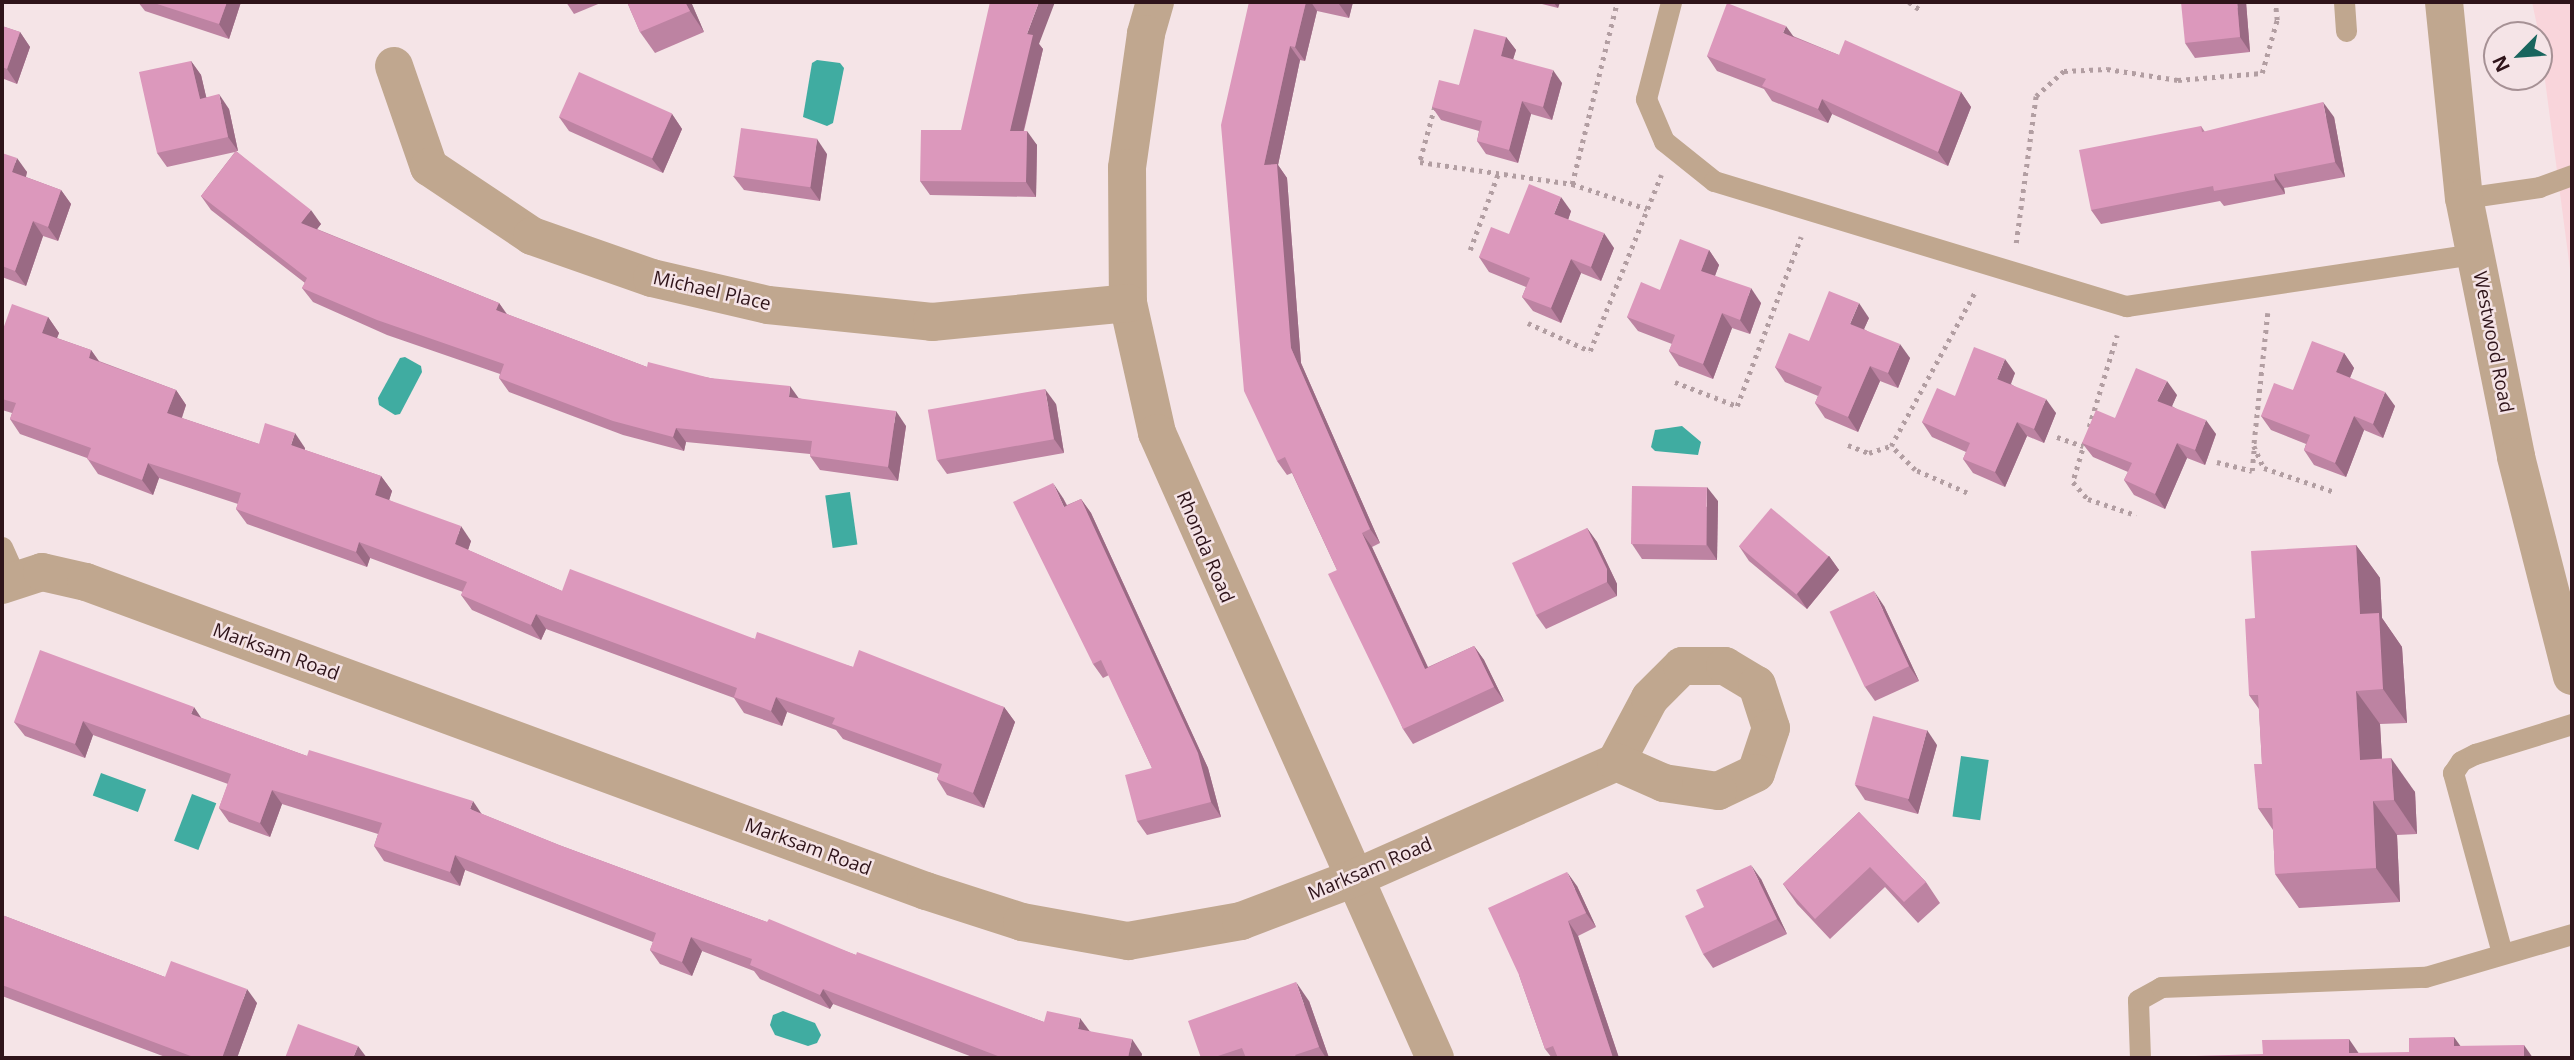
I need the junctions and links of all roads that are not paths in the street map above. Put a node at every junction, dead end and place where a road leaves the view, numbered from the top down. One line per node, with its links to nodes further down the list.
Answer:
1 (1155, 2): 10 (street, Rhonda Road)
2 (1671, 2): 9 (lane)
3 (2344, 2): 5 (lane)
4 (2444, 2): 8 (street, Westwood Road)
5 (2346, 31)
6 (394, 66): 10 (street, Michael Place)
7 (2572, 175): 8 (lane)
8 (2464, 198): 9 (street, Westwood Road)
9 (2476, 254): 12 (street, Westwood Road)
10 (1128, 303): 15 (street, Rhonda Road)
11 (7, 571): 15 (street, Marksam Road)
12 (2572, 676)
13 (2572, 724): 17 (lane)
14 (1616, 762): 15 (street, Marksam Road)
15 (1357, 877): 18 (street, Rhonda Road)
16 (2572, 934): 17 (lane)
17 (2502, 953): 19 (lane)
18 (1435, 1058)
19 (2140, 1058)

